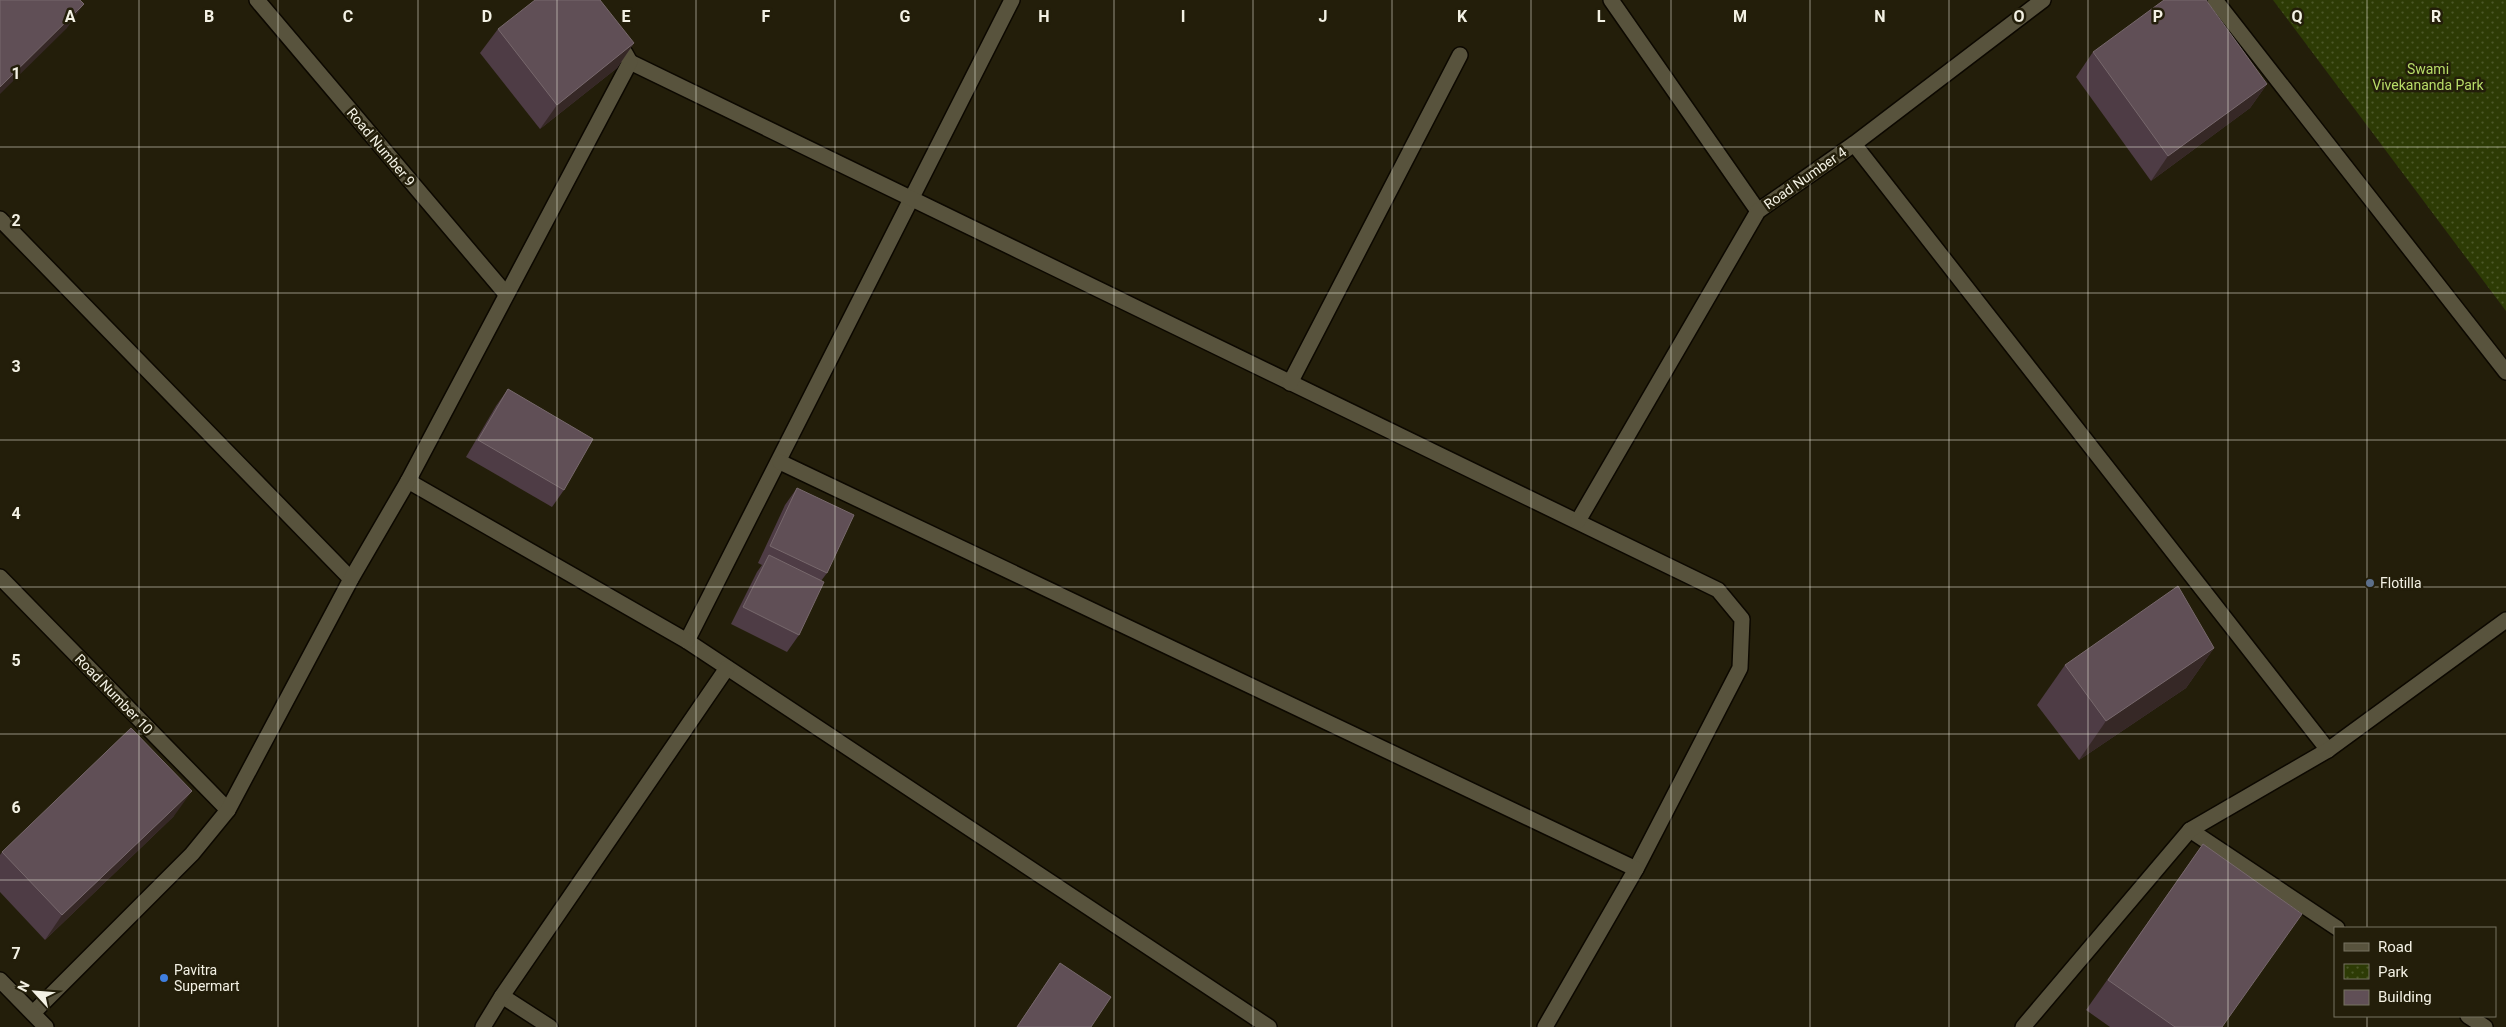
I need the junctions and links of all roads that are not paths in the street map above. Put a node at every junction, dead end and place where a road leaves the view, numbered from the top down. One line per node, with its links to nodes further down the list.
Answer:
1 (257, 0): 13 (street, Road Number 9)
2 (1012, 0): 10 (street)
3 (1611, 0): 11 (street)
4 (2043, 0): 9 (street, Road Number 4)
5 (2215, 0): 14 (street)
6 (616, 39): 8 (street)
7 (1460, 55): 15 (street)
8 (630, 62): 10 (street); 13 (street)
9 (1854, 144): 11 (street, Road Number 4); 24 (street)
10 (913, 199): 15 (street); 16 (street)
11 (1758, 211): 18 (street, Road Number 4)
12 (0, 219): 20 (street)
13 (506, 294): 17 (street)
14 (2506, 372)
15 (1290, 383): 18 (street)
16 (780, 462): 22 (street); 27 (street)
17 (408, 481): 20 (street); 22 (street)
18 (1578, 521): 27 (street)
19 (0, 578): 25 (street, Road Number 10)
20 (352, 579): 25 (street)
21 (2506, 620): 24 (street)
22 (687, 641): 23 (street)
23 (727, 668): 30 (street); 36 (street)
24 (2328, 750): 26 (street)
25 (228, 810): 31 (street)
26 (2190, 830): 28 (street); 38 (street)
27 (1636, 869): 37 (street)
28 (2336, 927)
29 (0, 980): 31 (street)
30 (502, 996): 34 (street); 35 (street)
31 (34, 1014): 33 (street)
32 (2470, 1017): 39 (street)
33 (46, 1027)
34 (484, 1027)
35 (550, 1027)
36 (1269, 1027)
37 (1544, 1027)
38 (2023, 1027)
39 (2485, 1027)

